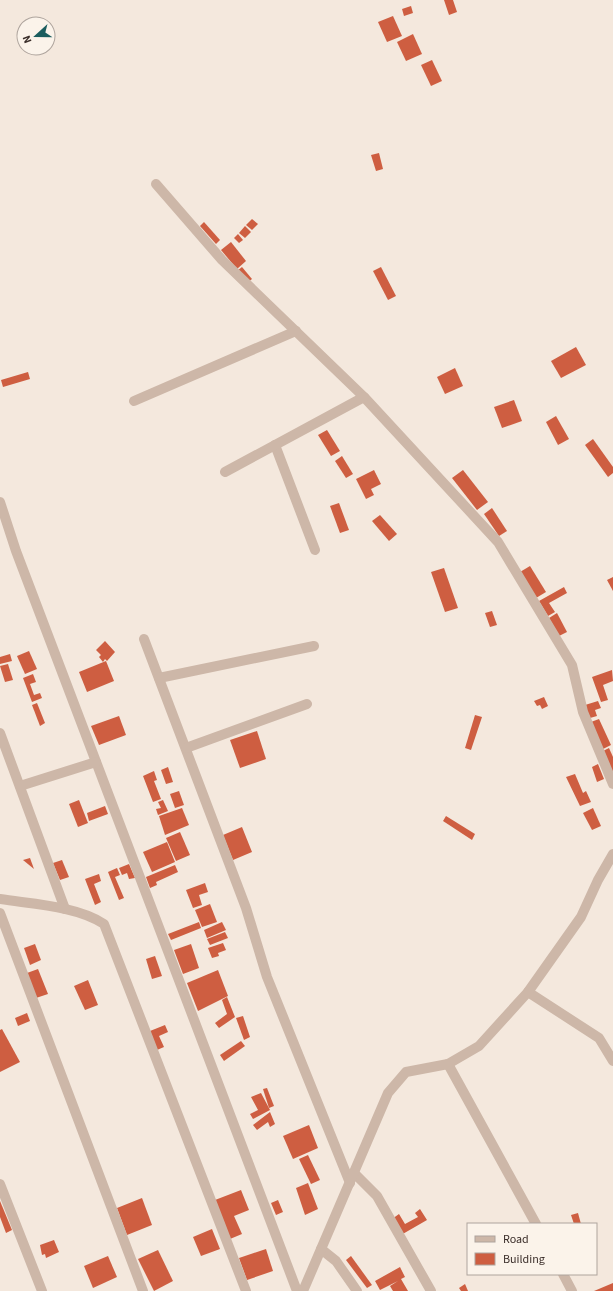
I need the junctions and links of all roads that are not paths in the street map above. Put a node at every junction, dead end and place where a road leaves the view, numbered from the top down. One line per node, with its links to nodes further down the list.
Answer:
1 (156, 184): 2 (street)
2 (296, 331): 3 (street); 4 (street)
3 (364, 397): 5 (street); 16 (street)
4 (134, 400)
5 (275, 445): 6 (street); 8 (street)
6 (225, 472)
7 (0, 502): 15 (street)
8 (315, 550)
9 (144, 639): 11 (street)
10 (314, 646): 11 (street)
11 (159, 678): 14 (street)
12 (307, 704): 14 (street)
13 (0, 733): 17 (street)
14 (186, 748): 26 (street)
15 (96, 762): 17 (street); 34 (street)
16 (613, 784)
17 (20, 786): 20 (street)
18 (613, 854): 22 (street)
19 (0, 899): 20 (street)
20 (65, 909): 33 (street)
21 (0, 912): 32 (street)
22 (528, 992): 23 (street); 24 (street)
23 (613, 1061)
24 (448, 1064): 25 (street); 28 (street)
25 (354, 1173): 26 (street); 37 (street)
26 (350, 1183): 29 (street)
27 (0, 1184): 31 (street)
28 (535, 1223)
29 (321, 1249): 35 (street); 36 (street)
30 (564, 1275): 38 (street)
31 (42, 1291)
32 (143, 1291)
33 (246, 1291)
34 (297, 1291)
35 (303, 1291)
36 (357, 1291)
37 (431, 1291)
38 (572, 1291)

